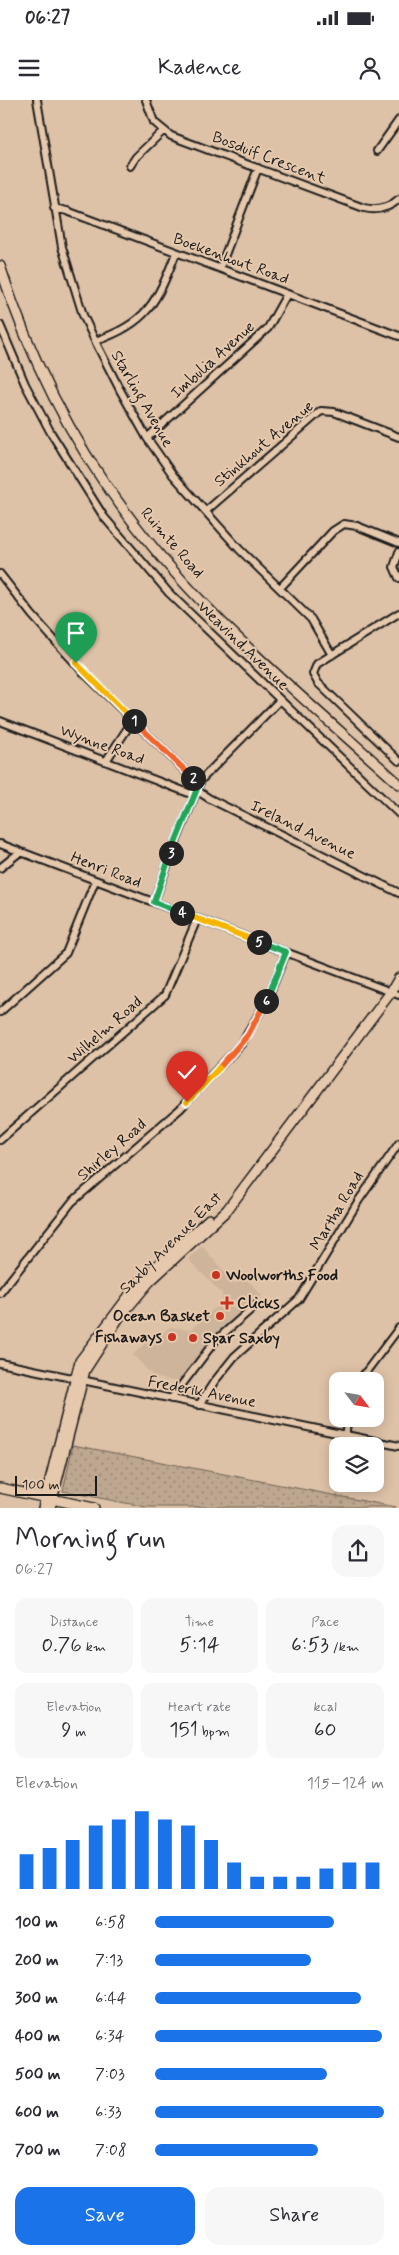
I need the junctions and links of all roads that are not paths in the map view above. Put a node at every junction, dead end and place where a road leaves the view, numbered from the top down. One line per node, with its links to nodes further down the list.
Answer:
1 (37, 100): 9 (street, Starling Avenue)
2 (146, 100): 4 (street)
3 (399, 120): 5 (street)
4 (163, 131): 6 (street); 7 (street, Bosduif Crescent)
5 (378, 151)
6 (130, 166)
7 (258, 168): 8 (street, Bosduif Crescent); 12 (street)
8 (399, 199)
9 (54, 208): 10 (street, Boekenhout Road); 16 (street, Starling Avenue)
10 (176, 253): 12 (street, Boekenhout Road); 16 (street)
11 (0, 266): 32 (main road, Ruimte Road)
12 (220, 268): 13 (street, Boekenhout Road)
13 (287, 294): 15 (street, Boekenhout Road); 18 (street, Imbulia Avenue)
14 (0, 325): 27 (street, Weavind Avenue)
15 (399, 336)
16 (94, 342): 18 (street, Starling Avenue)
17 (399, 437): 19 (street, Stinkhout Avenue)
18 (147, 438): 19 (street, Starling Avenue)
19 (206, 511): 24 (street, Starling Avenue)
20 (399, 543): 24 (street)
21 (399, 552): 23 (street)
22 (0, 574): 28 (street, Ireland Avenue)
23 (399, 578)
24 (280, 588): 26 (street, Starling Avenue)
25 (399, 614): 26 (street)
26 (332, 655): 31 (street)
27 (279, 700): 33 (street); 34 (street, Weavind Avenue)
28 (133, 720): 30 (street); 33 (street, Ireland Avenue)
29 (0, 721): 30 (street, Wynne Road)
30 (106, 761): 33 (street, Wynne Road)
31 (399, 761)
32 (399, 784)
33 (196, 790): 39 (street, Ireland Avenue); 40 (street)
34 (399, 814)
35 (0, 844): 36 (street, Henri Road)
36 (20, 852): 37 (street); 38 (street, Henri Road)
37 (0, 868)
38 (95, 880): 40 (street, Henri Road); 45 (street)
39 (399, 893)
40 (154, 902): 41 (street, Henri Road)
41 (197, 919): 42 (street, Henri Road); 46 (street, Wilhelm Road)
42 (286, 952): 44 (street, Henri Road); 48 (street, Shirley Road)
43 (399, 978): 44 (main road, Saxby Avenue East)
44 (395, 994): 55 (main road, Saxby Avenue East)
45 (0, 1012)
46 (0, 1140)
47 (399, 1143): 57 (street, Martha Road)
48 (0, 1293)
49 (256, 1305): 56 (street)
50 (399, 1328): 51 (street)
51 (392, 1336): 52 (street); 54 (street)
52 (399, 1342)
53 (0, 1363): 55 (street, Frederik Avenue)
54 (366, 1372)
55 (78, 1380): 56 (street, Frederik Avenue); 62 (main road, Saxby Avenue East)
56 (171, 1399): 57 (street, Frederik Avenue)
57 (199, 1405): 59 (street, Frederik Avenue)
58 (346, 1428): 59 (street)
59 (345, 1435): 60 (street, Frederik Avenue)
60 (399, 1446)
61 (0, 1488): 62 (main road)
62 (49, 1501): 63 (main road, Saxby Avenue East); 64 (main road)
63 (43, 1508)
64 (94, 1508)

